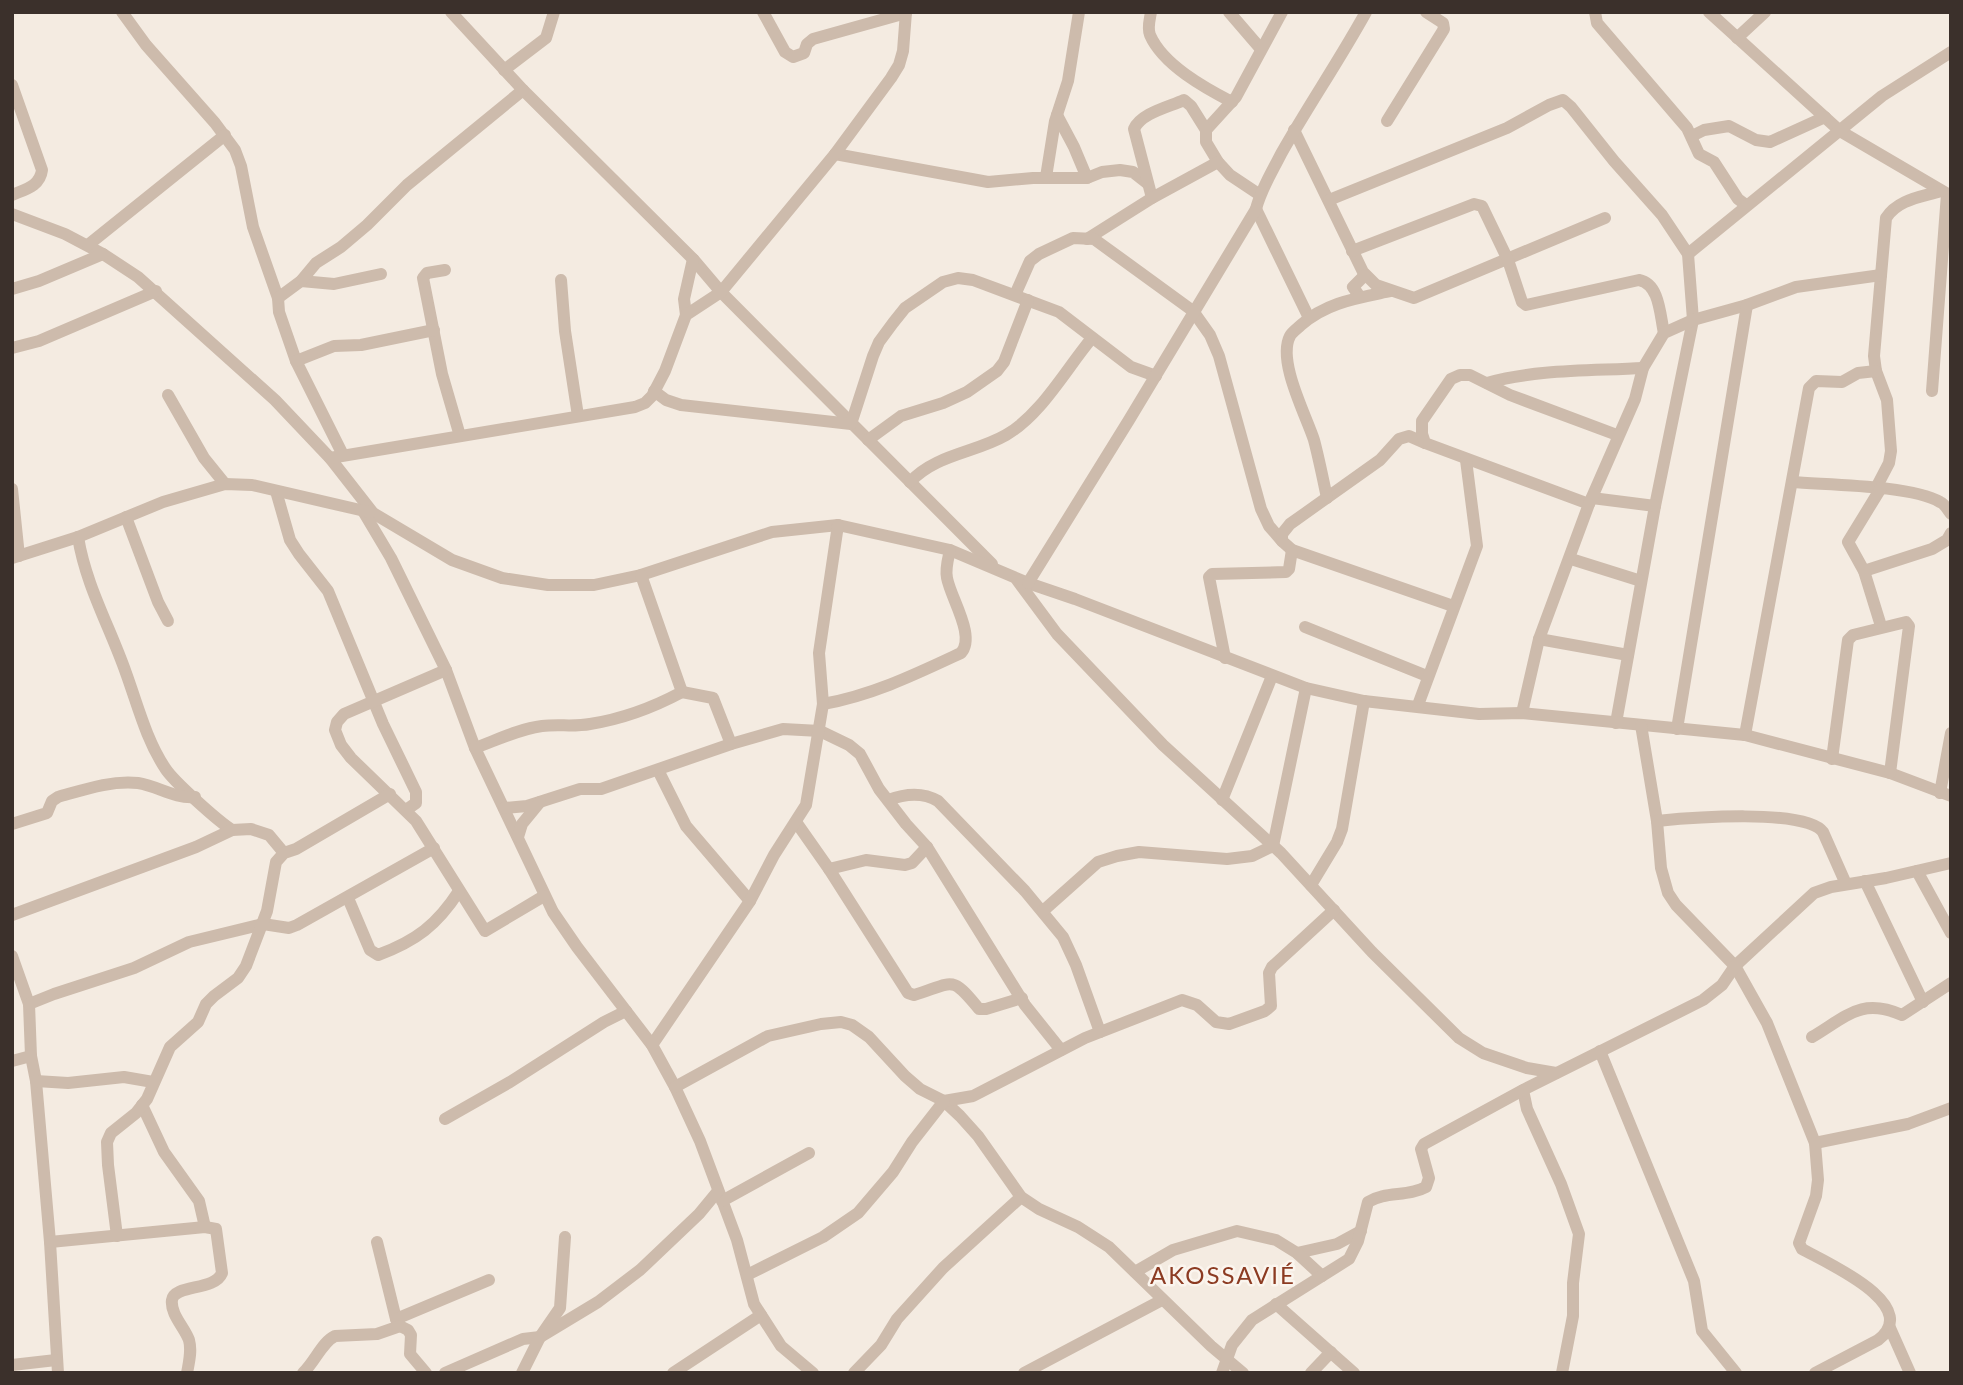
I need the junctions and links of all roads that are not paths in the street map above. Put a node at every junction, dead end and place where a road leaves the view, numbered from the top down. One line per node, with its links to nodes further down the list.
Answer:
1 (122, 12): 28 (street)
2 (451, 12): 18 (street)
3 (554, 12): 18 (street)
4 (763, 12): 5 (street)
5 (906, 12): 30 (street)
6 (1079, 12): 22 (street)
7 (1151, 12): 21 (street)
8 (1230, 12): 16 (street)
9 (1282, 12): 16 (street)
10 (1366, 12): 26 (street)
11 (1426, 12): 24 (street)
12 (1595, 12): 29 (street)
13 (1709, 12): 15 (street)
14 (1765, 12): 15 (street)
15 (1737, 38): 23 (street)
16 (1260, 48): 21 (street)
17 (1951, 52): 27 (street)
18 (504, 70): 20 (street)
19 (12, 85): 36 (street)
20 (523, 90): 49 (street); 56 (street)
21 (1232, 102): 25 (street)
22 (1057, 115): 32 (street); 33 (street)
23 (1825, 117): 27 (street); 29 (street)
24 (1387, 121)
25 (1206, 130): 31 (street); 34 (street)
26 (1294, 130): 37 (street); 39 (street)
27 (1840, 131): 35 (street); 40 (street)
28 (225, 135): 45 (street); 63 (street)
29 (1692, 135): 40 (street)
30 (835, 154): 32 (street); 60 (street)
31 (1218, 162): 37 (street); 38 (street)
32 (1046, 177): 33 (street)
33 (1087, 178): 34 (street)
34 (1147, 183): 38 (street)
35 (1946, 194): 54 (street); 80 (street)
36 (12, 195)
37 (1260, 195): 41 (street)
38 (1152, 198): 44 (street)
39 (1329, 200): 46 (street); 48 (street)
40 (1746, 205): 48 (street)
41 (1256, 209): 66 (street); 68 (street)
42 (12, 214): 45 (street)
43 (1605, 218): 50 (street)
44 (1087, 239): 61 (street); 66 (street)
45 (88, 245): 47 (street)
46 (1352, 251): 50 (street); 53 (street)
47 (103, 254): 57 (street); 58 (street)
48 (1688, 254): 69 (street)
49 (693, 259): 60 (street); 67 (street)
50 (1508, 260): 59 (street); 71 (street)
51 (445, 270): 70 (street)
52 (381, 274): 56 (street)
53 (1365, 275): 59 (street); 62 (street)
54 (1881, 275): 65 (street); 76 (street)
55 (561, 280): 82 (street)
56 (302, 281): 63 (street)
57 (12, 289)
58 (156, 291): 73 (street); 88 (street)
59 (1391, 291): 62 (street)
60 (721, 292): 67 (street); 83 (street)
61 (1015, 295): 64 (street); 83 (street)
62 (1360, 297): 68 (street)
63 (278, 298): 74 (street)
64 (1028, 300): 72 (street); 86 (street)
65 (1747, 305): 69 (street); 135 (street)
66 (1193, 311): 77 (street); 105 (street)
67 (686, 315): 79 (street)
68 (1309, 318): 96 (street)
69 (1692, 320): 71 (street); 98 (street)
70 (434, 330): 74 (street); 85 (street)
71 (1664, 333): 75 (street)
72 (1091, 338): 77 (street); 90 (street)
73 (12, 348)
74 (296, 361): 88 (street)
75 (1643, 368): 78 (street); 84 (street)
76 (1876, 370): 91 (street); 93 (street)
77 (1156, 376): 115 (street)
78 (1487, 383): 84 (street); 87 (street)
79 (654, 391): 82 (street); 83 (street)
80 (1932, 391)
81 (168, 394): 92 (street)
82 (578, 416): 85 (street)
83 (851, 424): 86 (street)
84 (1617, 435): 97 (street)
85 (460, 436): 88 (street)
86 (868, 440): 90 (street)
87 (1425, 443): 89 (street); 96 (street)
88 (336, 457): 99 (street)
89 (1466, 460): 97 (street); 116 (street)
90 (910, 482): 110 (street)
91 (1792, 482): 93 (street); 138 (street)
92 (225, 484): 95 (street); 101 (street)
93 (1878, 488): 100 (street); 111 (street)
94 (12, 489): 108 (street)
95 (276, 491): 99 (street); 128 (street)
96 (1327, 498): 105 (street)
97 (1591, 501): 98 (street); 109 (street)
98 (1655, 506): 114 (street)
99 (368, 512): 112 (street); 123 (street)
100 (1951, 514)
101 (126, 517): 104 (street); 117 (street)
102 (838, 525): 106 (street); 112 (street); 130 (street)
103 (1951, 533): 111 (street)
104 (78, 537): 108 (street); 146 (street)
105 (1282, 541): 107 (street)
106 (950, 550): 110 (street); 130 (street)
107 (1292, 550): 116 (street); 122 (street)
108 (15, 557)
109 (1571, 559): 114 (street); 120 (street)
110 (995, 568): 113 (street)
111 (1864, 571): 118 (street)
112 (641, 575): 127 (street)
113 (1015, 577): 115 (street); 148 (street)
114 (1641, 581): 121 (street)
115 (1028, 583): 122 (street)
116 (1453, 606): 125 (street)
117 (168, 621)
118 (1881, 626): 141 (street); 143 (street)
119 (1305, 627): 125 (street)
120 (1539, 639): 121 (street); 132 (street)
121 (1628, 655): 133 (street)
122 (1225, 658): 124 (street)
123 (446, 670): 128 (street); 140 (street)
124 (1272, 676): 126 (street); 148 (street)
125 (1427, 676): 131 (street)
126 (1306, 688): 129 (street); 157 (street)
127 (682, 692): 139 (street); 140 (street)
128 (374, 700): 144 (street); 151 (street)
129 (1364, 701): 131 (street); 166 (street)
130 (823, 704): 136 (street)
131 (1418, 705): 132 (street)
132 (1522, 713): 133 (street)
133 (1616, 723): 134 (street)
134 (1642, 725): 135 (street); 152 (street)
135 (1676, 729): 138 (street)
136 (820, 731): 139 (street); 147 (street); 153 (street)
137 (1951, 733): 145 (street)
138 (1745, 735): 141 (street)
139 (731, 744): 142 (street)
140 (475, 748): 150 (street)
141 (1832, 759): 143 (street)
142 (658, 770): 149 (street); 170 (street)
143 (1889, 773): 145 (street)
144 (390, 794): 151 (street); 160 (street)
145 (1945, 794)
146 (195, 797): 154 (street); 155 (street)
147 (888, 800): 158 (street); 172 (street)
148 (1222, 800): 157 (street)
149 (540, 802): 150 (street); 156 (street)
150 (504, 808): 156 (street)
151 (405, 810): 159 (street)
152 (1657, 821): 165 (street); 177 (street)
153 (796, 822): 162 (street); 170 (street)
154 (12, 824)
155 (232, 830): 160 (street); 173 (street)
156 (517, 837): 168 (street)
157 (1273, 846): 166 (street); 172 (street)
158 (927, 847): 162 (street); 179 (street)
159 (434, 848): 167 (street); 169 (street)
160 (284, 853): 174 (street)
161 (1951, 863): 163 (street)
162 (830, 869): 179 (street)
163 (1917, 871): 164 (street); 175 (street)
164 (1865, 881): 165 (street); 180 (street)
165 (1846, 884): 177 (street)
166 (1311, 885): 171 (street)
167 (459, 891): 168 (street); 169 (street)
168 (544, 896): 182 (street)
169 (348, 898): 174 (street)
170 (750, 901): 185 (street)
171 (1334, 910): 183 (street); 190 (street)
172 (1044, 911): 183 (street)
173 (12, 915)
174 (263, 924): 181 (street); 192 (street)
175 (1951, 933)
176 (12, 956): 181 (street)
177 (1735, 966): 187 (street); 199 (street)
178 (1951, 983): 180 (street)
179 (1021, 998): 186 (street)
180 (1923, 1002): 184 (street)
181 (29, 1004): 188 (street)
182 (626, 1011): 185 (street); 198 (street)
183 (1100, 1032): 186 (street)
184 (1812, 1037)
185 (653, 1045): 193 (street)
186 (1061, 1050): 195 (street)
187 (1601, 1051): 190 (street); 238 (street)
188 (31, 1056): 189 (street); 191 (street)
189 (12, 1060)
190 (1556, 1073): 194 (street)
191 (36, 1081): 192 (street); 207 (street)
192 (153, 1082): 196 (street)
193 (675, 1087): 195 (street); 201 (street)
194 (1522, 1090): 204 (street); 237 (street)
195 (944, 1101): 202 (street); 211 (street)
196 (142, 1105): 203 (street); 205 (street)
197 (1951, 1108): 199 (street)
198 (445, 1119)
199 (1815, 1143): 218 (street)
200 (809, 1153): 201 (street)
201 (720, 1196): 211 (street); 219 (street)
202 (1021, 1197): 210 (street); 231 (street)
203 (205, 1227): 205 (street); 224 (street)
204 (1361, 1231): 209 (street); 212 (street)
205 (117, 1236): 207 (street)
206 (565, 1237): 219 (street)
207 (50, 1242): 223 (street)
208 (377, 1242): 217 (street)
209 (1297, 1253): 210 (street); 212 (street)
210 (1135, 1272): 214 (street)
211 (747, 1275): 216 (street)
212 (1322, 1276): 215 (street)
213 (489, 1280): 217 (street)
214 (1162, 1300): 221 (street); 232 (street)
215 (1276, 1304): 220 (street); 221 (street)
216 (761, 1315): 229 (street); 230 (street)
217 (398, 1323): 225 (street); 226 (street)
218 (1889, 1328): 239 (street); 240 (street)
219 (540, 1338): 227 (street); 228 (street)
220 (1331, 1352): 235 (street); 236 (street)
221 (1227, 1359): 233 (street); 234 (street)
222 (12, 1366): 223 (street)
223 (57, 1366)
224 (187, 1373)
225 (303, 1373)
226 (426, 1373)
227 (445, 1373)
228 (522, 1373)
229 (673, 1373)
230 (813, 1373)
231 (853, 1373)
232 (1024, 1373)
233 (1222, 1373)
234 (1243, 1373)
235 (1311, 1373)
236 (1354, 1373)
237 (1562, 1373)
238 (1736, 1373)
239 (1815, 1373)
240 (1910, 1373)

